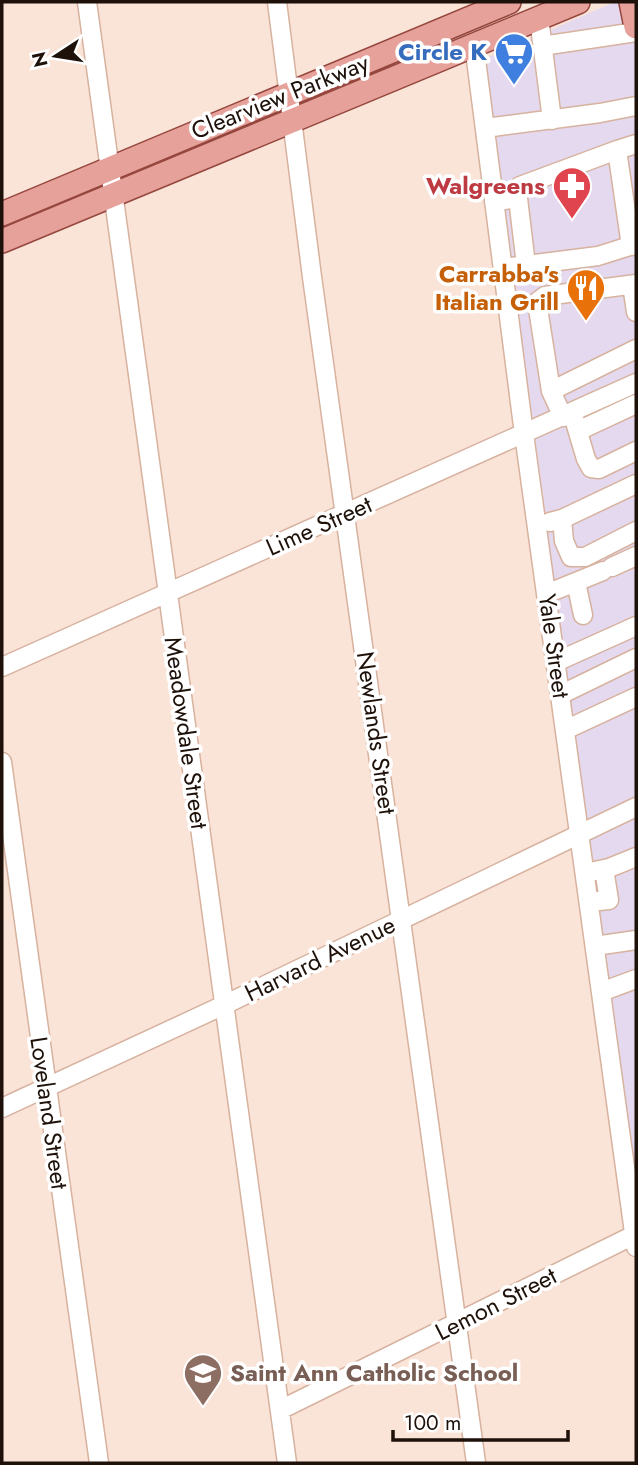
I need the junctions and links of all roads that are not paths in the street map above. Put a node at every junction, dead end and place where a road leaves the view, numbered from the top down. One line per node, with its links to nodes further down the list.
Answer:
1 (87, 2): 18 (street, Meadowdale Street)
2 (277, 2): 11 (street, Newlands Street)
3 (578, 2): 7 (main road, Clearview Parkway)
4 (631, 2): 8 (main road)
5 (505, 3): 6 (main road, Clearview Parkway)
6 (469, 10): 11 (main road, Clearview Parkway)
7 (539, 18): 9 (main road, Clearview Parkway); 10 (street)
8 (636, 30): 10 (street)
9 (474, 44): 13 (main road, Clearview Parkway); 15 (street, Yale Street)
10 (542, 46): 14 (street)
11 (289, 93): 13 (street, Newlands Street); 18 (main road, Clearview Parkway)
12 (636, 106): 14 (street)
13 (293, 119): 20 (main road, Clearview Parkway); 38 (street, Newlands Street)
14 (552, 120): 15 (street)
15 (485, 128): 21 (street, Yale Street)
16 (636, 144): 17 (street)
17 (617, 150): 19 (street); 24 (street)
18 (109, 170): 20 (street, Meadowdale Street); 22 (main road, Clearview Parkway)
19 (517, 190): 21 (street); 25 (street)
20 (113, 194): 23 (main road, Clearview Parkway); 44 (street, Meadowdale Street)
21 (494, 202): 26 (street, Yale Street)
22 (2, 214)
23 (2, 241)
24 (634, 245): 25 (street)
25 (526, 265): 26 (street)
26 (503, 268): 35 (street, Yale Street)
27 (634, 284): 28 (street); 31 (street)
28 (636, 312)
29 (636, 349): 31 (street)
30 (636, 383): 33 (street, Lime Street)
31 (551, 391): 33 (street)
32 (636, 404): 34 (street)
33 (568, 415): 34 (street); 35 (street, Lime Street)
34 (578, 431): 36 (street)
35 (524, 434): 38 (street, Lime Street); 40 (street, Yale Street)
36 (636, 451)
37 (636, 484): 39 (street)
38 (346, 514): 44 (street, Lime Street); 61 (street, Newlands Street)
39 (562, 519): 40 (street); 41 (street)
40 (537, 525): 45 (street, Yale Street)
41 (636, 531)
42 (636, 556): 43 (street)
43 (576, 582): 45 (street); 46 (street)
44 (167, 592): 50 (street, Lime Street); 66 (street, Meadowdale Street)
45 (546, 594): 49 (street, Yale Street)
46 (583, 615)
47 (636, 626): 49 (street)
48 (636, 658): 51 (street)
49 (556, 662): 51 (street, Yale Street)
50 (2, 667)
51 (560, 695): 53 (street, Yale Street)
52 (636, 697): 53 (street)
53 (565, 730): 56 (street, Yale Street)
54 (2, 762): 67 (street, Loveland Street)
55 (636, 807): 56 (street, Harvard Avenue)
56 (580, 835): 59 (street, Yale Street); 61 (street, Harvard Avenue)
57 (636, 857): 58 (street)
58 (604, 869): 59 (street); 60 (street)
59 (585, 873): 60 (street, Yale Street)
60 (589, 902): 63 (street, Yale Street)
61 (401, 920): 66 (street, Harvard Avenue); 73 (street, Newlands Street)
62 (636, 940): 63 (street)
63 (595, 946): 65 (street, Yale Street)
64 (636, 979): 65 (street)
65 (601, 992): 70 (street, Yale Street)
66 (224, 1005): 67 (street, Harvard Avenue); 74 (street, Meadowdale Street)
67 (46, 1087): 68 (street, Harvard Avenue); 75 (street, Loveland Street)
68 (2, 1108)
69 (636, 1110): 70 (street)
70 (618, 1112): 71 (street, Yale Street)
71 (633, 1196): 72 (street, Yale Street)
72 (636, 1239): 73 (street, Lemon Street)
73 (457, 1324): 74 (street, Lemon Street); 77 (street, Newlands Street)
74 (280, 1410): 76 (street, Meadowdale Street)
75 (99, 1463)
76 (287, 1463)
77 (477, 1463)

